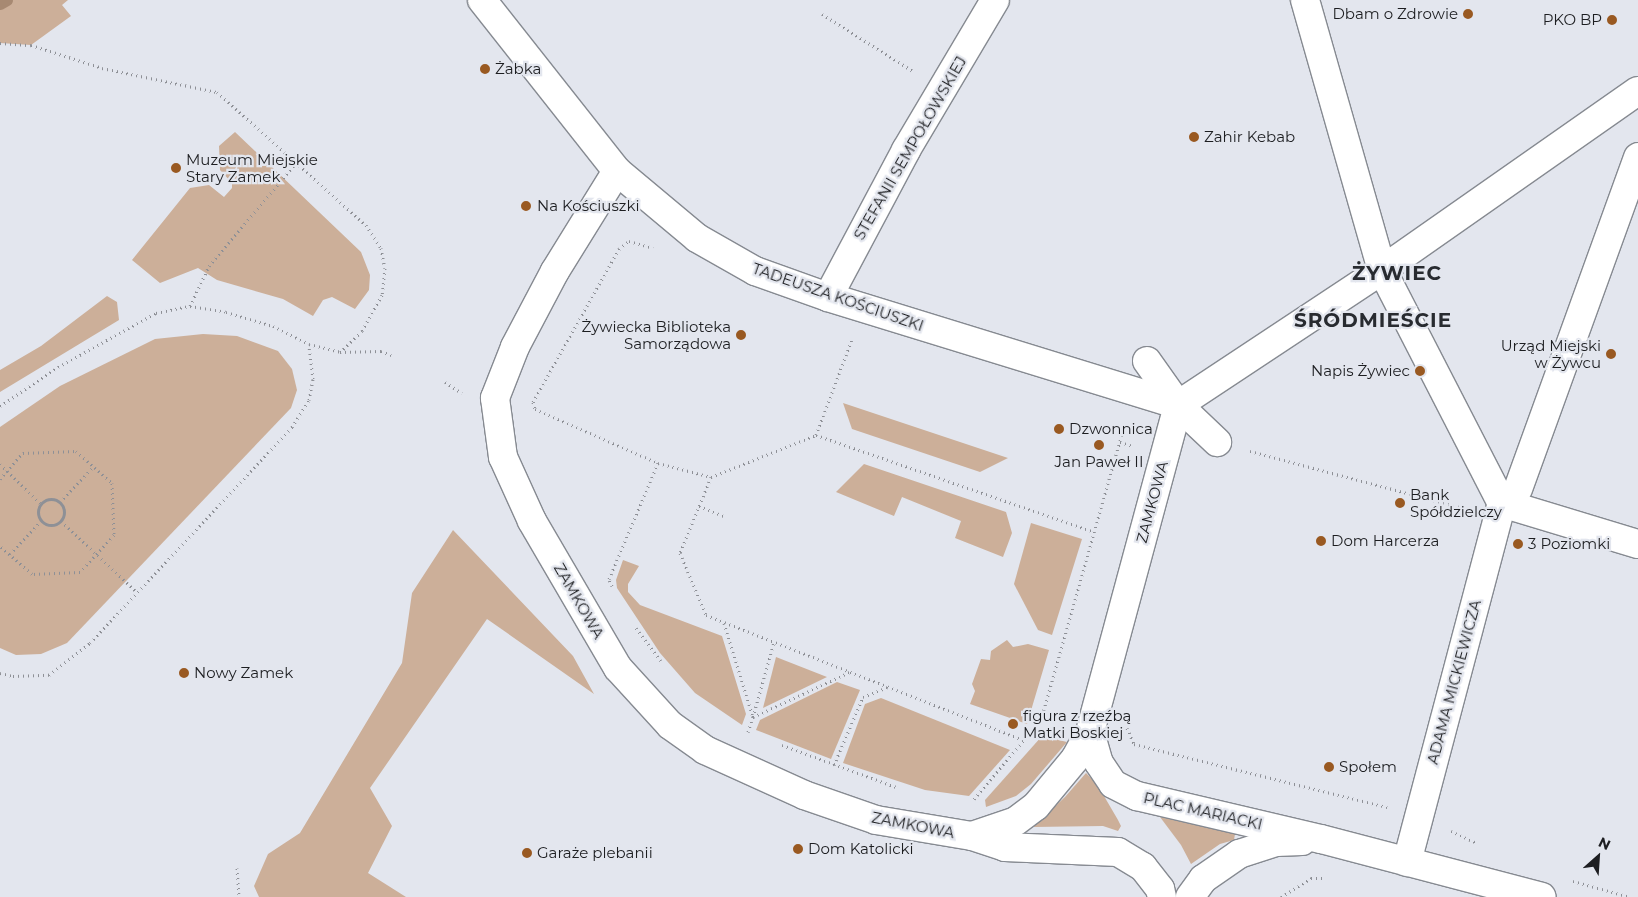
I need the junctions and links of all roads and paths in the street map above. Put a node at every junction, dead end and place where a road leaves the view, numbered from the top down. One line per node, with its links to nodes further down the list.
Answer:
1 (482, 0): 10 (street, TADEUSZA KOŚCIUSZKI)
2 (995, 0): 6 (street, STEFANII SEMPOŁOWSKIEJ)
3 (1305, 0): 11 (street)
4 (822, 14): 6 (path)
5 (0, 43): 9 (path)
6 (942, 90): 12 (street, STEFANII SEMPOŁOWSKIEJ)
7 (1638, 91): 11 (street)
8 (1638, 157): 34 (street, ADAMA MICKIEWICZA)
9 (296, 163): 13 (path); 16 (path)
10 (617, 171): 12 (street, TADEUSZA KOŚCIUSZKI); 66 (street, ZAMKOWA)
11 (1382, 270): 22 (street); 34 (street)
12 (828, 297): 22 (street, TADEUSZA KOŚCIUSZKI)
13 (190, 306): 15 (path); 23 (path)
14 (853, 337): 24 (path)
15 (309, 344): 16 (path); 45 (path)
16 (340, 352): 17 (path)
17 (391, 355)
18 (1147, 361): 22 (street)
19 (445, 382): 20 (path)
20 (469, 396)
21 (527, 401): 27 (path)
22 (1178, 405): 26 (street); 58 (street, ZAMKOWA)
23 (0, 406)
24 (816, 435): 31 (path); 40 (path)
25 (1120, 442): 40 (path)
26 (1217, 442): 34 (path)
27 (658, 463): 31 (path); 46 (path)
28 (0, 464): 30 (path)
29 (94, 466): 30 (path); 33 (path); 44 (path)
30 (7, 471): 32 (path); 35 (path)
31 (711, 477): 36 (path)
32 (0, 479)
33 (60, 502): 35 (path); 38 (path)
34 (1506, 503): 41 (street); 65 (street, ADAMA MICKIEWICZA)
35 (40, 504): 39 (path)
36 (699, 506): 37 (path); 48 (path)
37 (724, 516)
38 (61, 521): 39 (path); 44 (path)
39 (41, 522): 43 (path)
40 (1094, 532): 60 (path)
41 (1638, 544)
42 (0, 546): 43 (path)
43 (10, 554): 44 (path)
44 (96, 554): 45 (path)
45 (137, 592): 52 (path)
46 (614, 593)
47 (632, 621): 50 (path)
48 (724, 622): 49 (path); 54 (path)
49 (774, 642): 51 (path); 54 (path)
50 (663, 664)
51 (850, 672): 53 (path); 54 (path)
52 (0, 673)
53 (888, 687): 60 (path); 62 (path)
54 (752, 717): 57 (path)
55 (1128, 724): 65 (path)
56 (740, 728): 57 (path)
57 (747, 731): 59 (path)
58 (1090, 732): 66 (street, ZAMKOWA); 67 (street, PLAC MARIACKI)
59 (756, 735)
60 (1024, 740): 64 (path)
61 (773, 742): 62 (path)
62 (834, 765): 63 (path)
63 (902, 789)
64 (964, 801)
65 (1419, 815): 68 (street, ADAMA MICKIEWICZA)
66 (972, 836): 72 (street, ZAMKOWA)
67 (1321, 839): 68 (street, PLAC MARIACKI); 73 (street, PLAC MARIACKI)
68 (1407, 862): 75 (street, PLAC MARIACKI)
69 (237, 868): 71 (path)
70 (1331, 879): 74 (path)
71 (238, 897)
72 (1162, 897)
73 (1190, 897)
74 (1281, 897)
75 (1542, 897)

